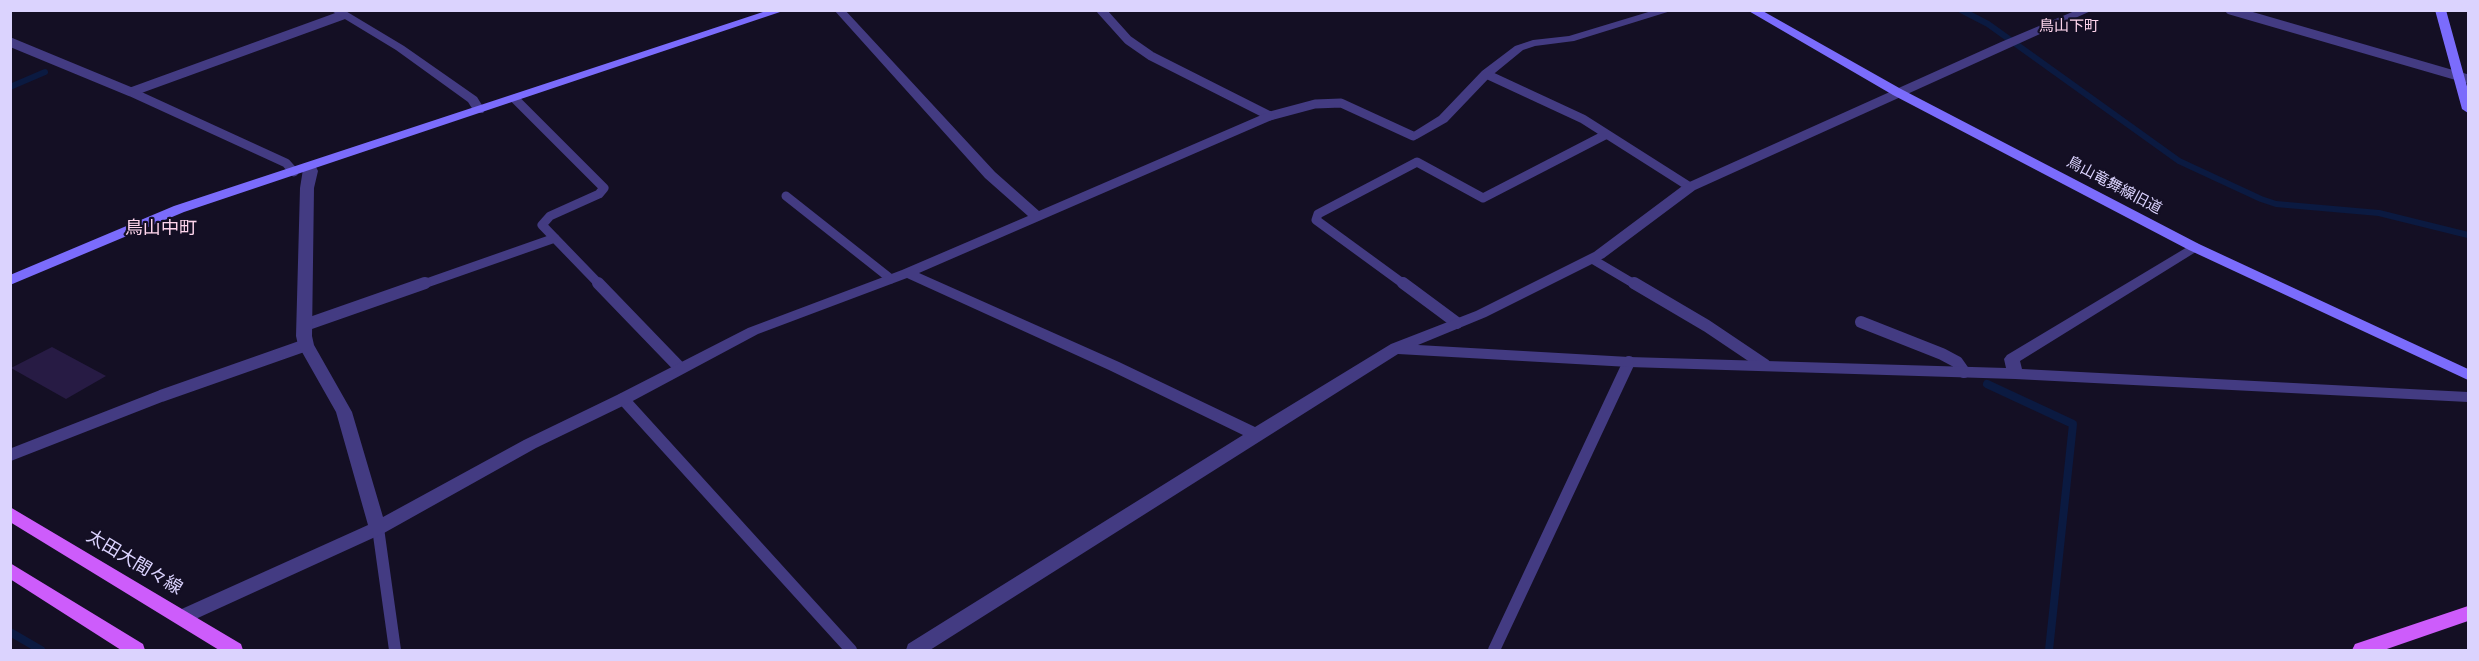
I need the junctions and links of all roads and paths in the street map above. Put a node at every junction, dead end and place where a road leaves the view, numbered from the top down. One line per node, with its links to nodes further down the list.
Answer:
1 (781, 10): 15 (street)
2 (839, 10): 25 (street)
3 (1101, 10): 18 (lane)
4 (1669, 10): 11 (street)
5 (1752, 10): 14 (street, 鳥山竜舞線旧道)
6 (2088, 10): 14 (street)
7 (2230, 10): 12 (lane)
8 (2440, 10): 12 (street)
9 (337, 12): 13 (lane); 16 (street)
10 (10, 42): 13 (lane)
11 (1486, 74): 19 (lane); 20 (street)
12 (2464, 78): 17 (street)
13 (131, 92): 22 (lane)
14 (1897, 92): 23 (street); 27 (street, 鳥山竜舞線旧道)
15 (514, 99): 16 (street); 26 (lane)
16 (478, 110): 21 (street)
17 (2469, 110)
18 (1270, 116): 20 (lane); 25 (street)
19 (1605, 135): 23 (lane); 33 (lane)
20 (1413, 136)
21 (309, 166): 22 (street); 34 (street)
22 (294, 172): 31 (street)
23 (1690, 187): 28 (street)
24 (786, 196): 30 (lane)
25 (1036, 216): 29 (street)
26 (555, 238): 34 (lane); 39 (lane)
27 (2194, 247): 41 (street); 42 (street, 鳥山竜舞線旧道)
28 (1592, 259): 33 (street); 38 (lane)
29 (907, 273): 30 (street); 45 (street)
30 (891, 279): 39 (street)
31 (10, 281)
32 (1861, 322): 40 (lane)
33 (1457, 323): 36 (street)
34 (305, 325): 35 (street)
35 (306, 345): 46 (lane); 48 (street)
36 (1396, 348): 37 (street); 45 (street)
37 (1629, 362): 38 (street); 57 (lane)
38 (1765, 365): 40 (street)
39 (680, 368): 44 (street)
40 (1964, 372): 41 (street)
41 (2015, 374): 43 (street)
42 (2469, 375)
43 (2469, 397)
44 (623, 399): 48 (street); 55 (lane)
45 (1256, 434): 56 (street)
46 (10, 455)
47 (10, 513): 51 (main road, 太田大間々線)
48 (378, 528): 51 (street); 54 (lane)
49 (10, 570): 52 (main road)
50 (2469, 614): 58 (main road)
51 (182, 617): 53 (main road, 太田大間々線)
52 (136, 651)
53 (234, 651)
54 (395, 651)
55 (851, 651)
56 (915, 651)
57 (1494, 651)
58 (2362, 651)

